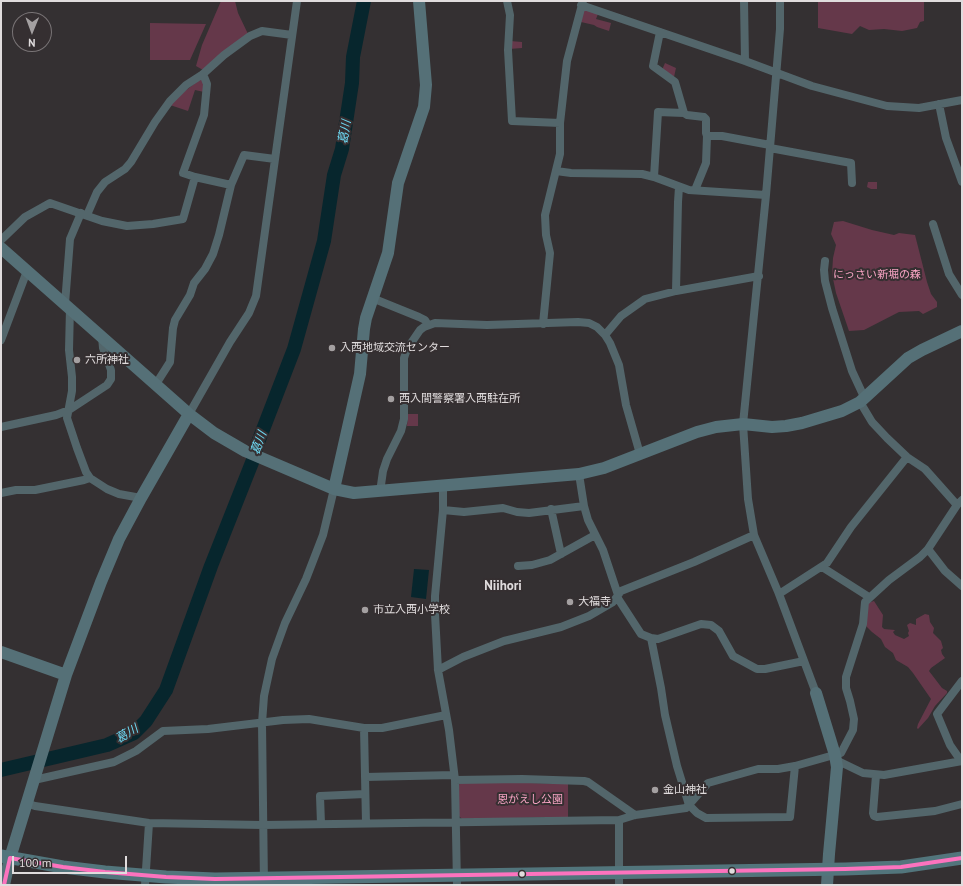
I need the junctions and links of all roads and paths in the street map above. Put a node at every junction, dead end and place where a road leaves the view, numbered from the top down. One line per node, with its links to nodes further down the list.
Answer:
1 (297, 1): 8 (street)
2 (419, 1): 37 (street)
3 (507, 1): 15 (street)
4 (744, 1): 9 (street)
5 (780, 1): 10 (street)
6 (582, 3): 7 (street); 15 (street)
7 (660, 32): 9 (street); 14 (street)
8 (292, 35): 11 (street); 18 (street)
9 (745, 61): 10 (street)
10 (776, 73): 13 (street); 17 (street)
11 (203, 74): 20 (street); 28 (street)
12 (962, 100): 13 (street)
13 (939, 104): 22 (street)
14 (684, 113): 16 (street); 21 (street)
15 (560, 123): 19 (street)
16 (707, 136): 17 (street); 26 (street)
17 (770, 146): 23 (street); 27 (street)
18 (275, 159): 24 (street); 48 (street)
19 (556, 171): 21 (street); 39 (street)
20 (195, 177): 24 (street); 28 (street)
21 (654, 177): 25 (street)
22 (962, 182)
23 (852, 183)
24 (231, 185): 45 (street)
25 (679, 187): 26 (street); 35 (street)
26 (695, 190): 27 (street)
27 (766, 195): 34 (street)
28 (84, 214): 30 (street); 38 (street)
29 (933, 224): 36 (street)
30 (1, 240)
31 (1, 248): 33 (street)
32 (824, 261): 46 (street)
33 (27, 271): 38 (street); 44 (street)
34 (759, 276): 35 (street); 49 (street)
35 (676, 291): 42 (street)
36 (962, 295)
37 (372, 298): 40 (street); 56 (street)
38 (68, 306): 43 (street); 47 (street)
39 (543, 324): 40 (street); 42 (street)
40 (428, 325): 57 (street)
41 (962, 331): 46 (street)
42 (605, 335): 51 (street)
43 (102, 337): 45 (street); 47 (street)
44 (1, 340)
45 (156, 384): 48 (street)
46 (862, 401): 49 (street); 52 (street)
47 (69, 410): 50 (street); 54 (street)
48 (189, 414): 56 (street); 59 (street)
49 (743, 424): 51 (street); 65 (street)
50 (1, 428)
51 (640, 454): 53 (street)
52 (907, 457): 60 (street); 69 (street)
53 (579, 474): 55 (street); 61 (street)
54 (90, 478): 58 (street); 59 (street)
55 (443, 486): 57 (street); 63 (street)
56 (334, 489): 57 (street); 82 (street)
57 (380, 492)
58 (1, 493)
59 (140, 498): 78 (street)
60 (959, 502): 66 (street)
61 (584, 506): 62 (street); 64 (street)
62 (551, 509): 63 (street); 67 (street)
63 (443, 510): 77 (street)
64 (595, 535): 67 (street); 72 (street)
65 (754, 535): 71 (street); 72 (street)
66 (928, 549): 70 (street); 73 (street)
67 (561, 554): 68 (street)
68 (518, 566)
69 (822, 568): 71 (street); 73 (street)
70 (962, 586)
71 (779, 594): 76 (street)
72 (617, 596): 74 (street); 77 (street)
73 (869, 597): 84 (street)
74 (651, 638): 76 (street); 94 (street)
75 (1, 652): 78 (street)
76 (804, 660): 80 (street)
77 (438, 670): 81 (street)
78 (66, 675): 88 (street)
79 (962, 681): 85 (street)
80 (816, 693): 84 (street)
81 (446, 715): 83 (street); 90 (street)
82 (262, 723): 83 (street); 88 (street); 101 (street)
83 (364, 728): 89 (street)
84 (836, 758): 86 (street); 87 (street); 104 (street)
85 (961, 761): 87 (street)
86 (795, 766): 94 (street); 94 (street)
87 (876, 775): 93 (street)
88 (35, 776): 92 (street)
89 (365, 777): 90 (street); 91 (street)
90 (454, 777): 95 (street); 97 (street)
91 (365, 794): 99 (street); 100 (street)
92 (26, 803): 98 (street); 102 (street)
93 (962, 804)
94 (689, 805): 95 (street)
95 (635, 816): 96 (street)
96 (618, 820): 97 (street); 105 (street)
97 (455, 822): 99 (street); 107 (street)
98 (149, 823): 101 (street); 106 (street)
99 (366, 823): 100 (street)
100 (321, 824): 101 (street)
101 (263, 825): 108 (street)
102 (5, 857): 106 (main road); 109 (street)
103 (962, 858): 104 (main road)
104 (828, 870): 105 (main road); 110 (street)
105 (619, 879): 107 (main road)
106 (145, 880): 108 (main road)
107 (457, 880): 108 (main road)
108 (264, 882)
109 (4, 885)
110 (828, 885)

